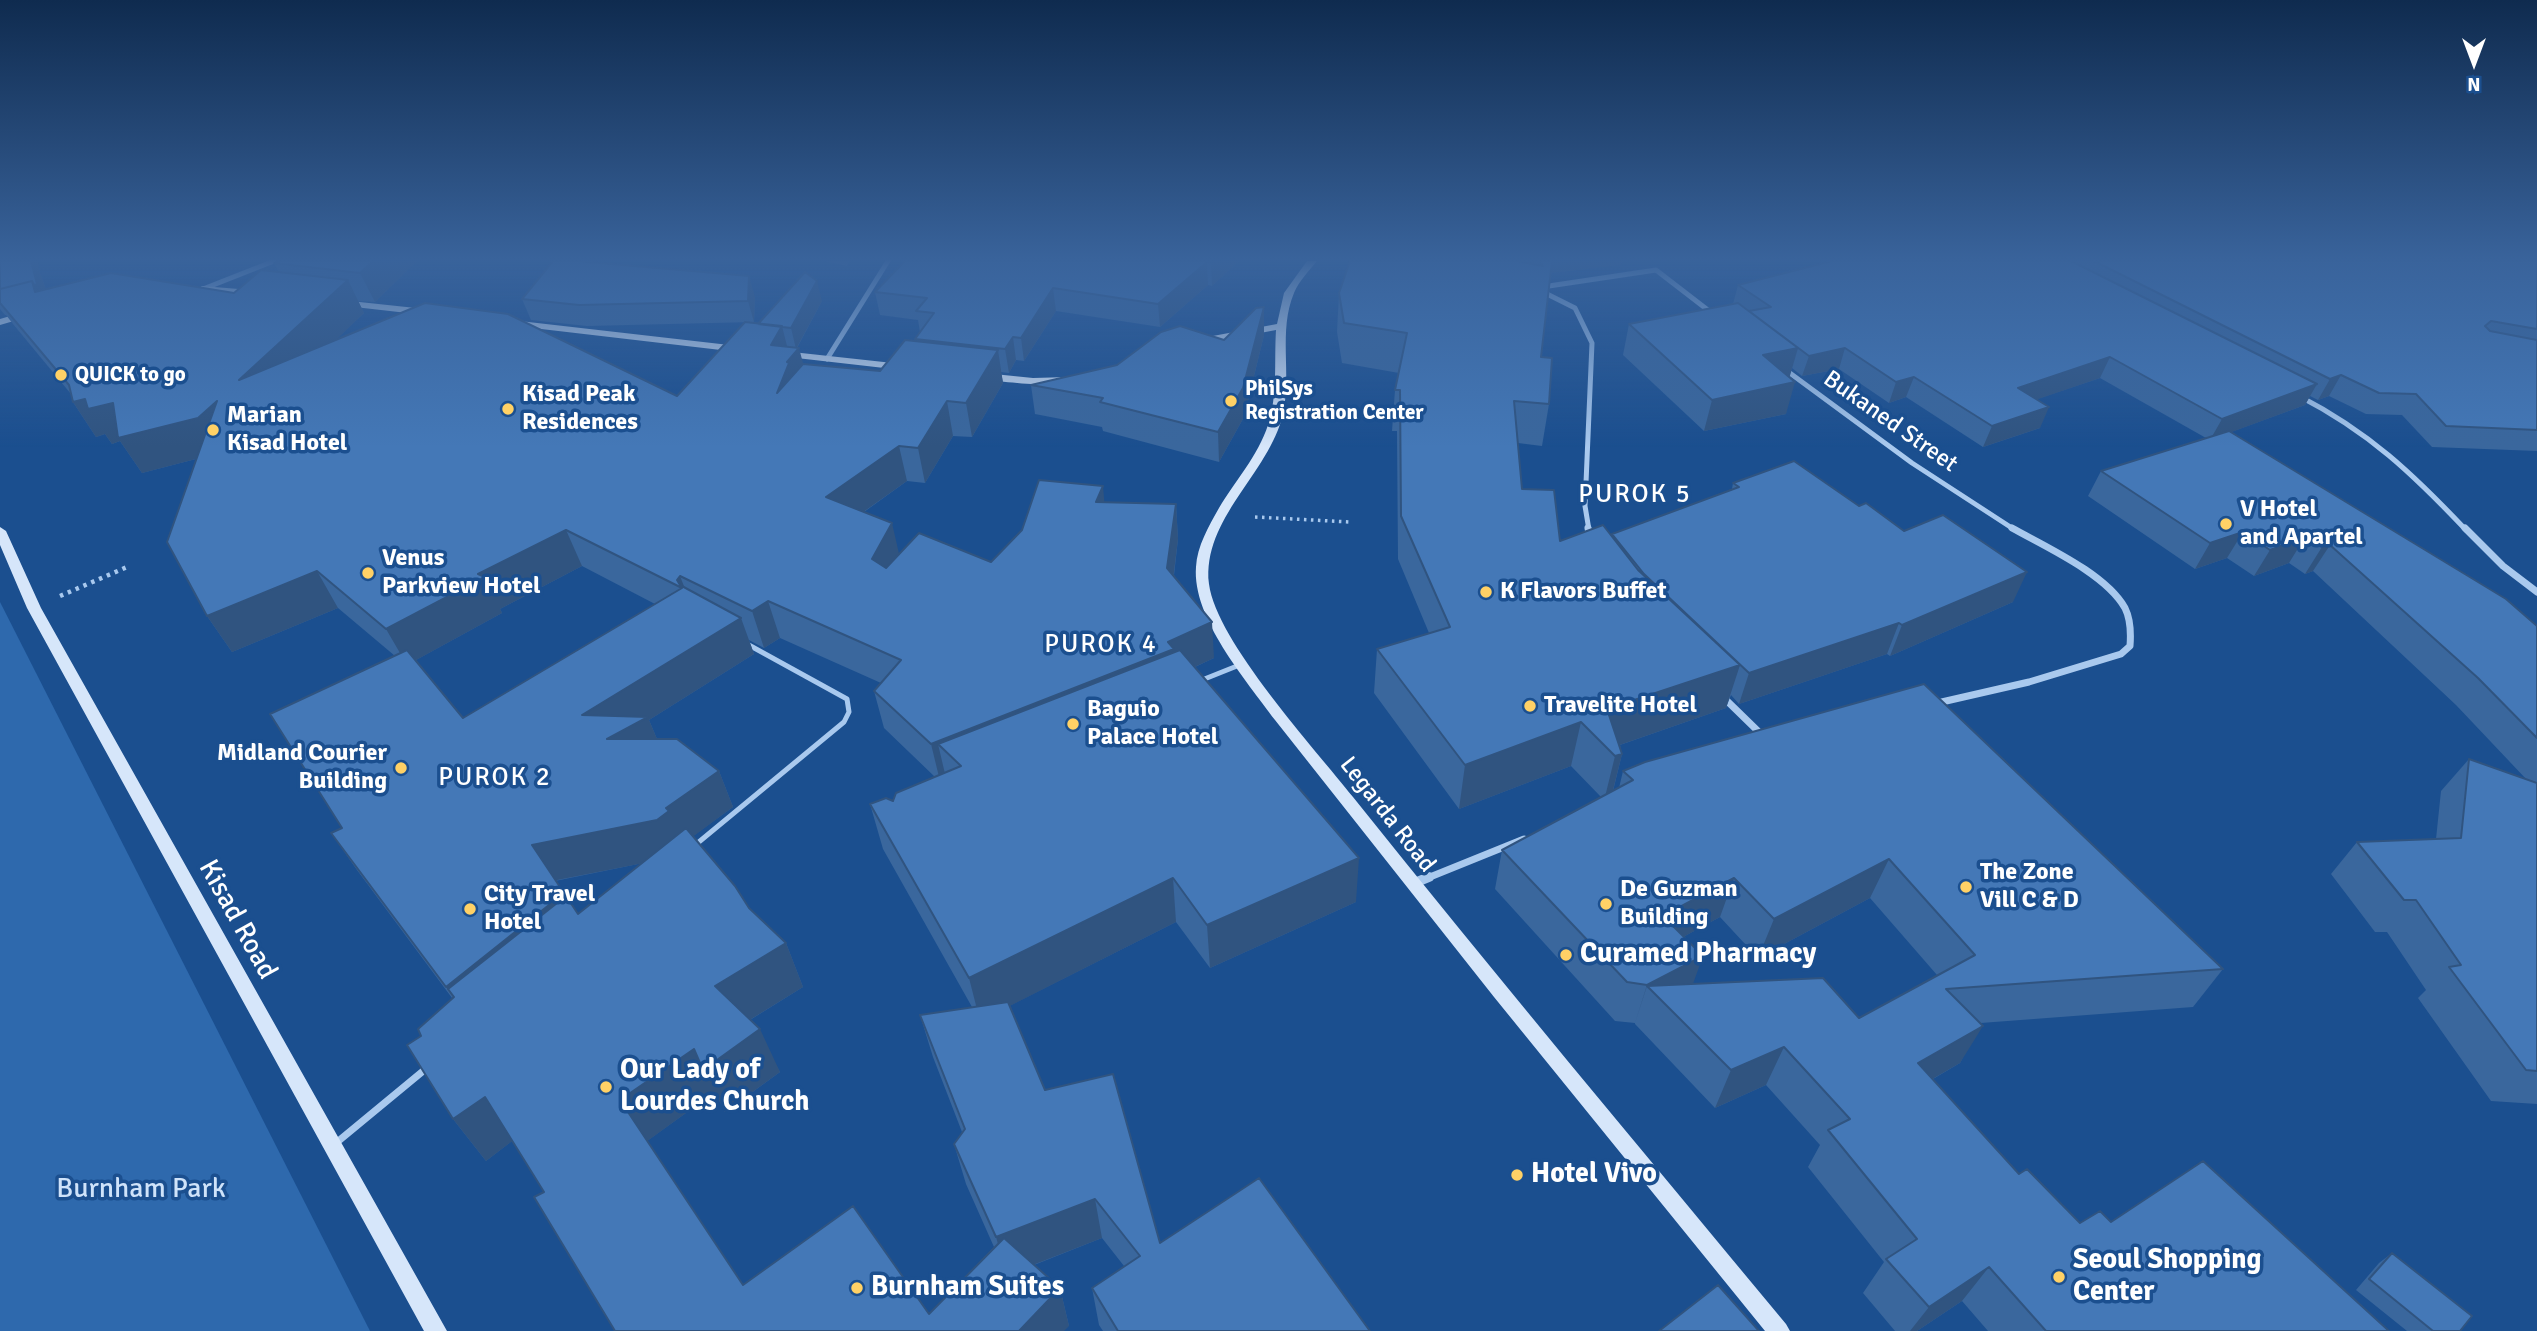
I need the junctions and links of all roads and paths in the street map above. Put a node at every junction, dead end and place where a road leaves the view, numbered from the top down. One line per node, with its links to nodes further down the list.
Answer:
1 (520, 323): 6 (main road)
2 (849, 323): 8 (street)
3 (1585, 323): 17 (street)
4 (1283, 326): 5 (main road); 22 (main road, Legarda Road)
5 (1193, 344)
6 (746, 350)
7 (773, 353): 8 (main road)
8 (827, 359): 10 (main road)
9 (1772, 359): 25 (street, Bukaned Street)
10 (909, 368)
11 (978, 375): 12 (main road)
12 (1083, 380)
13 (2294, 393): 19 (street)
14 (1251, 517): 15 (path)
15 (1349, 522)
16 (0, 531): 20 (main road, Kisad Road)
17 (1594, 551)
18 (127, 567): 20 (path)
19 (2537, 592)
20 (34, 608): 31 (main road, Kisad Road)
21 (743, 642): 28 (lane)
22 (1244, 663): 23 (lane); 29 (main road, Legarda Road)
23 (1194, 683)
24 (1720, 694): 26 (street)
25 (1925, 706)
26 (1756, 747)
27 (1540, 833): 29 (street)
28 (684, 854)
29 (1412, 884): 33 (main road, Legarda Road)
30 (439, 1057): 31 (lane)
31 (333, 1145): 32 (main road, Kisad Road)
32 (436, 1331)
33 (1779, 1331)

